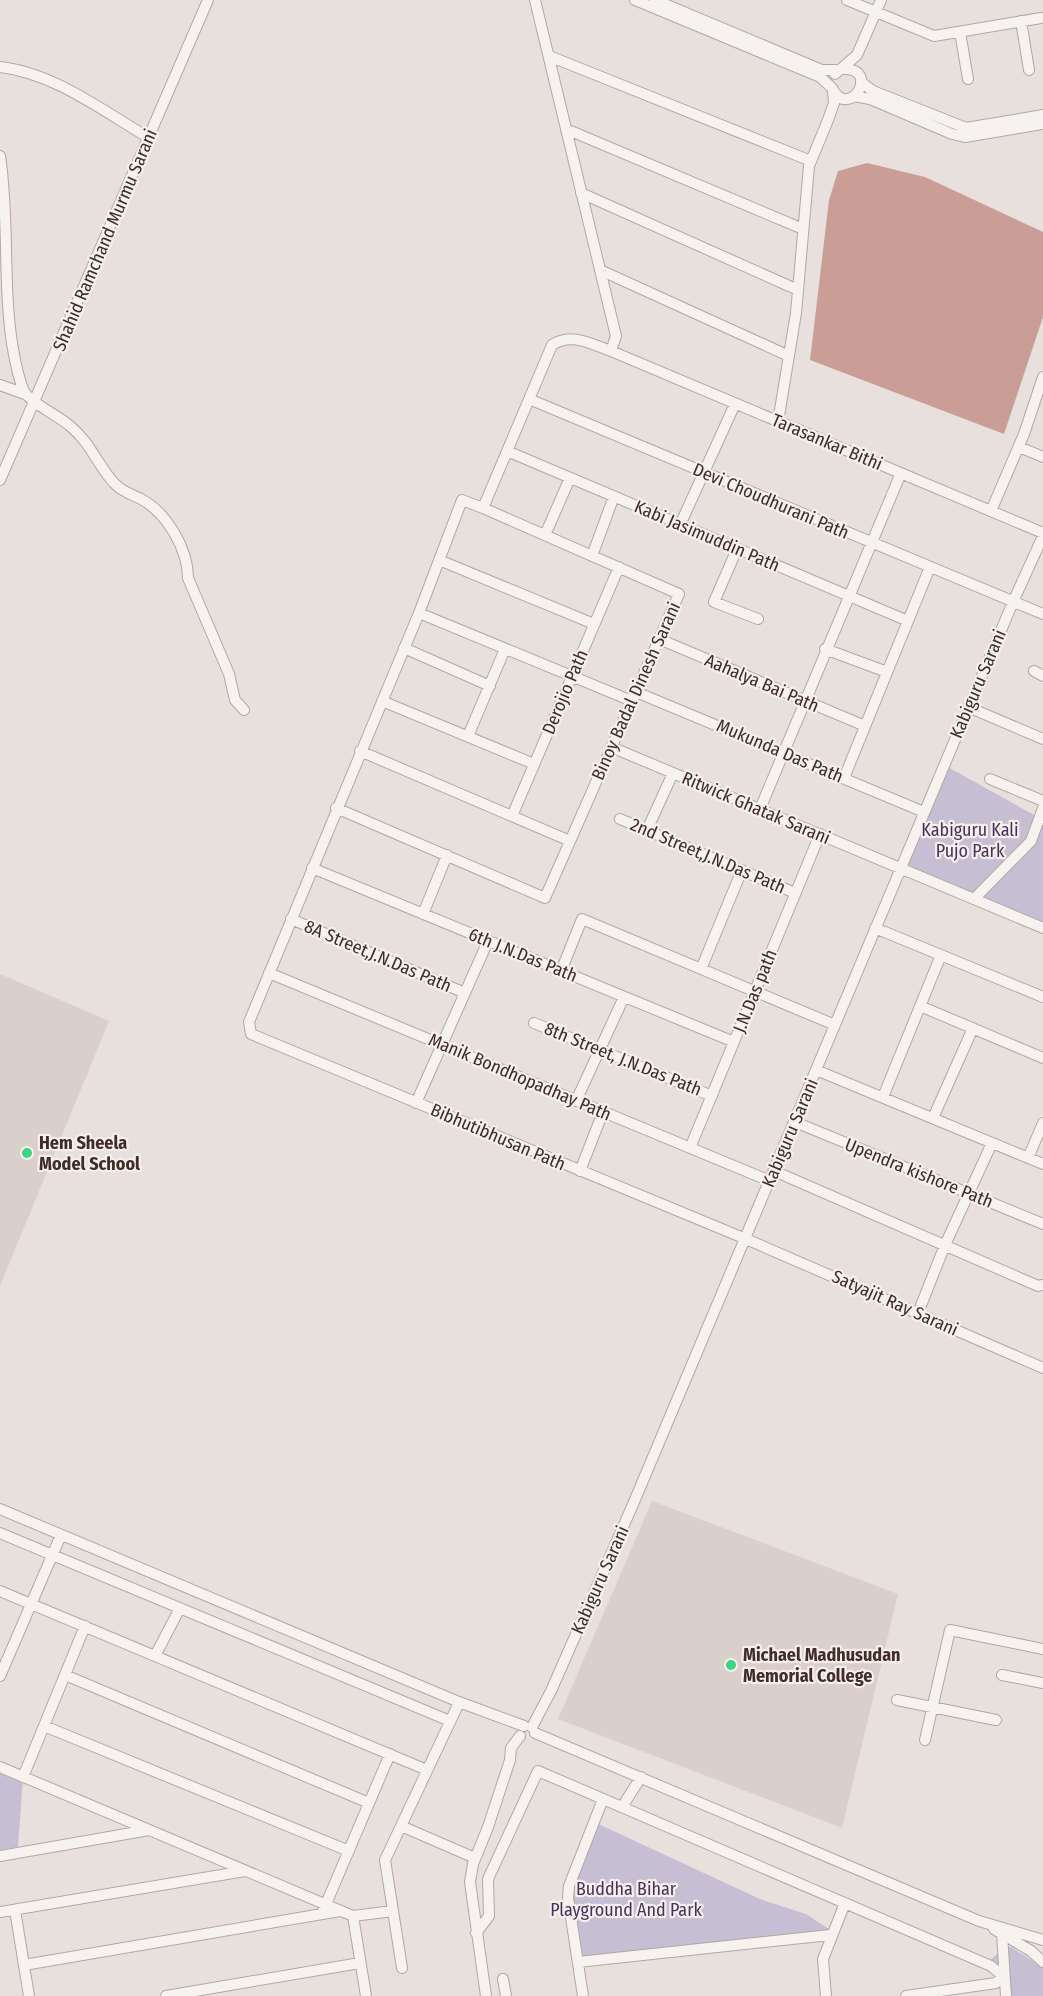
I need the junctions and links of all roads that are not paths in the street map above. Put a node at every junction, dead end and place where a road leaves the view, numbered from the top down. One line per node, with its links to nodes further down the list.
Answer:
1 (208, 0): 24 (street, Shahid Ramchand Murmu Sarani)
2 (536, 0): 12 (street)
3 (635, 0): 18 (street)
4 (655, 0): 14 (street)
5 (847, 0): 7 (street)
6 (881, 0): 7 (street)
7 (876, 12): 10 (street); 11 (street)
8 (1041, 18): 9 (street)
9 (1021, 21): 10 (street); 15 (street)
10 (960, 32): 17 (street)
11 (862, 45): 14 (street); 16 (street)
12 (549, 56): 23 (street); 26 (street)
13 (0, 68): 24 (street)
14 (841, 69): 16 (street); 18 (street)
15 (1029, 70)
16 (860, 78): 19 (street); 20 (street)
17 (968, 79)
18 (832, 89): 19 (street); 21 (street)
19 (852, 98): 21 (street); 22 (street)
20 (1043, 115)
21 (828, 120): 26 (street)
22 (1043, 124)
23 (566, 129): 27 (street); 28 (street)
24 (149, 138): 37 (street, Shahid Ramchand Murmu Sarani)
25 (0, 156): 35 (street)
26 (811, 161): 28 (street)
27 (581, 193): 29 (street); 30 (street)
28 (803, 228): 30 (street)
29 (600, 270): 31 (street); 32 (street)
30 (798, 290): 32 (street)
31 (611, 351): 36 (street); 38 (street, Tarasankar Bithi)
32 (789, 356): 39 (street)
33 (1042, 384): 40 (street)
34 (0, 385): 35 (street)
35 (25, 394): 37 (street)
36 (529, 399): 41 (street); 43 (street, Devi Choudhurani Path)
37 (35, 401): 46 (street, Shahid Ramchand Murmu Sarani); 77 (street)
38 (735, 404): 39 (street, Tarasankar Bithi); 43 (street)
39 (778, 422): 44 (street, Tarasankar Bithi)
40 (1019, 447): 42 (street); 49 (street)
41 (507, 451): 45 (street, Kabi Jasimuddin Path); 48 (street)
42 (1043, 457)
43 (704, 472): 50 (street); 53 (street, Devi Choudhurani Path)
44 (901, 473): 49 (street, Tarasankar Bithi); 53 (street)
45 (570, 478): 47 (street, Kabi Jasimuddin Path); 52 (street)
46 (0, 480)
47 (614, 496): 50 (street, Kabi Jasimuddin Path); 55 (street)
48 (483, 508): 52 (street, Binoy Badal Dinesh Sarani); 56 (street)
49 (991, 511): 51 (street, Tarasankar Bithi)
50 (680, 525): 54 (street, Kabi Jasimuddin Path)
51 (1043, 534): 60 (street, Kabiguru Sarani)
52 (544, 535): 55 (street, Binoy Badal Dinesh Sarani)
53 (872, 543): 58 (street, Devi Choudhurani Path); 59 (street)
54 (737, 549): 59 (street, Kabi Jasimuddin Path); 63 (street)
55 (592, 556): 57 (street, Binoy Badal Dinesh Sarani)
56 (439, 560): 61 (street); 65 (street)
57 (619, 567): 65 (street, Derojio Path); 66 (street, Binoy Badal Dinesh Sarani)
58 (930, 567): 60 (street, Devi Choudhurani Path); 64 (street)
59 (850, 597): 64 (street, Kabi Jasimuddin Path); 69 (street)
60 (1013, 602): 62 (street, Devi Choudhurani Path); 76 (street, Kabiguru Sarani)
61 (418, 613): 67 (street); 68 (street, Mukunda Das Path)
62 (1043, 614)
63 (758, 619)
64 (908, 621): 70 (street)
65 (594, 624): 71 (street, Derojio Path)
66 (659, 639): 73 (street, Binoy Badal Dinesh Sarani); 74 (street, Aahalya Bai Path)
67 (404, 648): 72 (street); 75 (street)
68 (505, 649): 71 (street, Mukunda Das Path); 72 (street)
69 (825, 649): 70 (street); 74 (street)
70 (887, 672): 78 (street)
71 (572, 676): 73 (street, Mukunda Das Path); 84 (street, Derojio Path)
72 (490, 686): 79 (street)
73 (634, 696): 81 (street, Binoy Badal Dinesh Sarani); 83 (street, Mukunda Das Path)
74 (804, 700): 78 (street, Aahalya Bai Path); 83 (street)
75 (382, 701): 79 (street); 82 (street)
76 (968, 708): 80 (street); 92 (street, Kabiguru Sarani)
77 (244, 710)
78 (865, 726): 86 (street)
79 (468, 736): 84 (street)
80 (1043, 739)
81 (611, 747): 85 (street, Ritwick Ghatak Sarani); 97 (street, Binoy Badal Dinesh Sarani)
82 (360, 752): 89 (street); 93 (street)
83 (783, 752): 86 (street, Mukunda Das Path); 91 (street)
84 (534, 764): 93 (street, Derojio Path)
85 (673, 773): 91 (street, Ritwick Ghatak Sarani); 95 (street)
86 (844, 778): 92 (street, Mukunda Das Path)
87 (990, 779): 88 (street)
88 (1043, 801)
89 (336, 808): 98 (street, Binoy Badal Dinesh Sarani); 99 (street)
90 (1043, 808): 103 (street)
91 (760, 809): 96 (street, Ritwick Ghatak Sarani)
92 (924, 812): 100 (street, Kabiguru Sarani)
93 (512, 816): 97 (street)
94 (620, 819): 95 (street, 2nd Street,J.N.Das Path)
95 (647, 830): 101 (street, 2nd Street,J.N.Das Path)
96 (819, 834): 100 (street, Ritwick Ghatak Sarani); 102 (street, J.N.Das path)
97 (570, 842): 98 (street, Binoy Badal Dinesh Sarani)
98 (447, 855): 104 (street)
99 (312, 868): 104 (street, 6th J.N.Das Path); 105 (street)
100 (900, 868): 103 (street, Ritwick Ghatak Sarani); 106 (street, Kabiguru Sarani)
101 (742, 870): 102 (street, 2nd Street,J.N.Das Path); 110 (street)
102 (795, 893): 113 (street, J.N.Das path)
103 (974, 899): 107 (street, Ritwick Ghatak Sarani)
104 (423, 914): 108 (street, 6th J.N.Das Path)
105 (291, 919): 112 (street); 114 (street, 8A Street,J.N.Das Path)
106 (875, 928): 109 (street); 119 (street, Kabiguru Sarani)
107 (1043, 928)
108 (488, 941): 111 (street, 6th J.N.Das Path); 114 (street)
109 (941, 955): 116 (street); 117 (street)
110 (701, 969): 111 (street); 113 (street)
111 (561, 971): 115 (street, 6th J.N.Das Path)
112 (269, 973): 122 (street, Manik Bondhopadhay Path); 129 (street, Bibhutibhusan Path)
113 (755, 992): 119 (street); 121 (street, J.N.Das path)
114 (465, 993): 122 (street)
115 (624, 997): 121 (street, 6th J.N.Das Path); 123 (street)
116 (1043, 997)
117 (920, 1006): 120 (street); 127 (street)
118 (534, 1023): 123 (street, 8th Street, J.N.Das Path)
119 (835, 1025): 125 (street, Kabiguru Sarani)
120 (973, 1028): 124 (street); 131 (street)
121 (734, 1042): 126 (street, J.N.Das path)
122 (442, 1044): 128 (street, Manik Bondhopadhay Path); 129 (street)
123 (600, 1050): 126 (street, 8th Street, J.N.Das Path); 128 (street)
124 (1043, 1058)
125 (816, 1070): 127 (street); 132 (street, Kabiguru Sarani)
126 (712, 1096): 135 (street, J.N.Das path)
127 (883, 1097): 131 (street)
128 (576, 1101): 130 (street, Manik Bondhopadhay Path)
129 (416, 1103): 138 (street, Bibhutibhusan Path)
130 (603, 1112): 135 (street, Manik Bondhopadhay Path); 138 (street)
131 (933, 1118): 134 (street)
132 (795, 1122): 139 (street, Kabiguru Sarani); 140 (street, Upendra kishore Path)
133 (1043, 1123): 136 (street)
134 (992, 1143): 136 (street); 140 (street)
135 (690, 1148): 139 (street, Manik Bondhopadhay Path)
136 (1028, 1158): 137 (street)
137 (1043, 1164)
138 (580, 1171): 142 (street, Bibhutibhusan Path)
139 (772, 1176): 142 (street, Kabiguru Sarani); 143 (street, Manik Bondhopadhay Path)
140 (970, 1194): 141 (street, Upendra kishore Path); 143 (street)
141 (1043, 1224)
142 (746, 1239): 145 (street, Satyajit Ray Sarani); 169 (street, Kabiguru Sarani)
143 (945, 1245): 144 (street, Manik Bondhopadhay Path); 145 (street)
144 (1043, 1285)
145 (918, 1313): 146 (street, Satyajit Ray Sarani)
146 (1043, 1368)
147 (0, 1509): 150 (street)
148 (0, 1515): 150 (street)
149 (0, 1533): 151 (street)
150 (60, 1537): 151 (street); 164 (street); 169 (street)
151 (52, 1555): 153 (street); 154 (street)
152 (0, 1591): 153 (street)
153 (31, 1604): 155 (street); 158 (street)
154 (180, 1608): 157 (street); 167 (street)
155 (85, 1626): 157 (street); 159 (street)
156 (1043, 1649): 165 (street)
157 (155, 1656): 171 (street)
158 (4, 1657): 161 (street)
159 (65, 1675): 168 (street); 177 (street)
160 (1002, 1675): 162 (street)
161 (0, 1676)
162 (1043, 1683)
163 (897, 1700): 165 (street)
164 (457, 1707): 167 (street); 169 (street)
165 (933, 1707): 166 (street); 170 (street)
166 (996, 1720)
167 (450, 1721): 173 (street)
168 (44, 1726): 174 (street); 181 (street)
169 (527, 1732): 175 (street); 183 (street, Kabiguru Sarani)
170 (925, 1740)
171 (390, 1754): 173 (street); 177 (street)
172 (0, 1767): 174 (street)
173 (428, 1770): 179 (street)
174 (23, 1777): 180 (street)
175 (641, 1777): 178 (street); 191 (street)
176 (603, 1799): 178 (street); 192 (street); 196 (street)
177 (369, 1803): 181 (street)
178 (622, 1807): 185 (street)
179 (401, 1826): 183 (street); 188 (street)
180 (149, 1830): 182 (street); 184 (street)
181 (349, 1851): 187 (street)
182 (0, 1856)
183 (475, 1858): 192 (street, Kabiguru Sarani)
184 (246, 1871): 186 (street); 187 (street)
185 (845, 1903): 194 (street); 201 (street)
186 (15, 1910): 189 (street); 199 (street)
187 (324, 1910): 190 (street); 199 (street)
188 (393, 1911): 190 (street); 200 (street)
189 (0, 1912)
190 (353, 1916): 198 (street)
191 (979, 1921): 193 (street); 195 (street)
192 (476, 1933): 206 (street, Kabiguru Sarani)
193 (1002, 1934): 197 (street); 201 (street)
194 (830, 1935): 196 (street); 209 (street)
195 (1043, 1940)
196 (578, 1962): 208 (street)
197 (1043, 1962)
198 (360, 1963): 204 (street); 205 (street)
199 (24, 1965): 203 (street)
200 (402, 1968)
201 (1003, 1976): 210 (street); 211 (street)
202 (503, 1979): 207 (street)
203 (29, 1996)
204 (166, 1996)
205 (366, 1996)
206 (486, 1996)
207 (506, 1996)
208 (583, 1996)
209 (826, 1996)
210 (907, 1996)
211 (1006, 1996)

